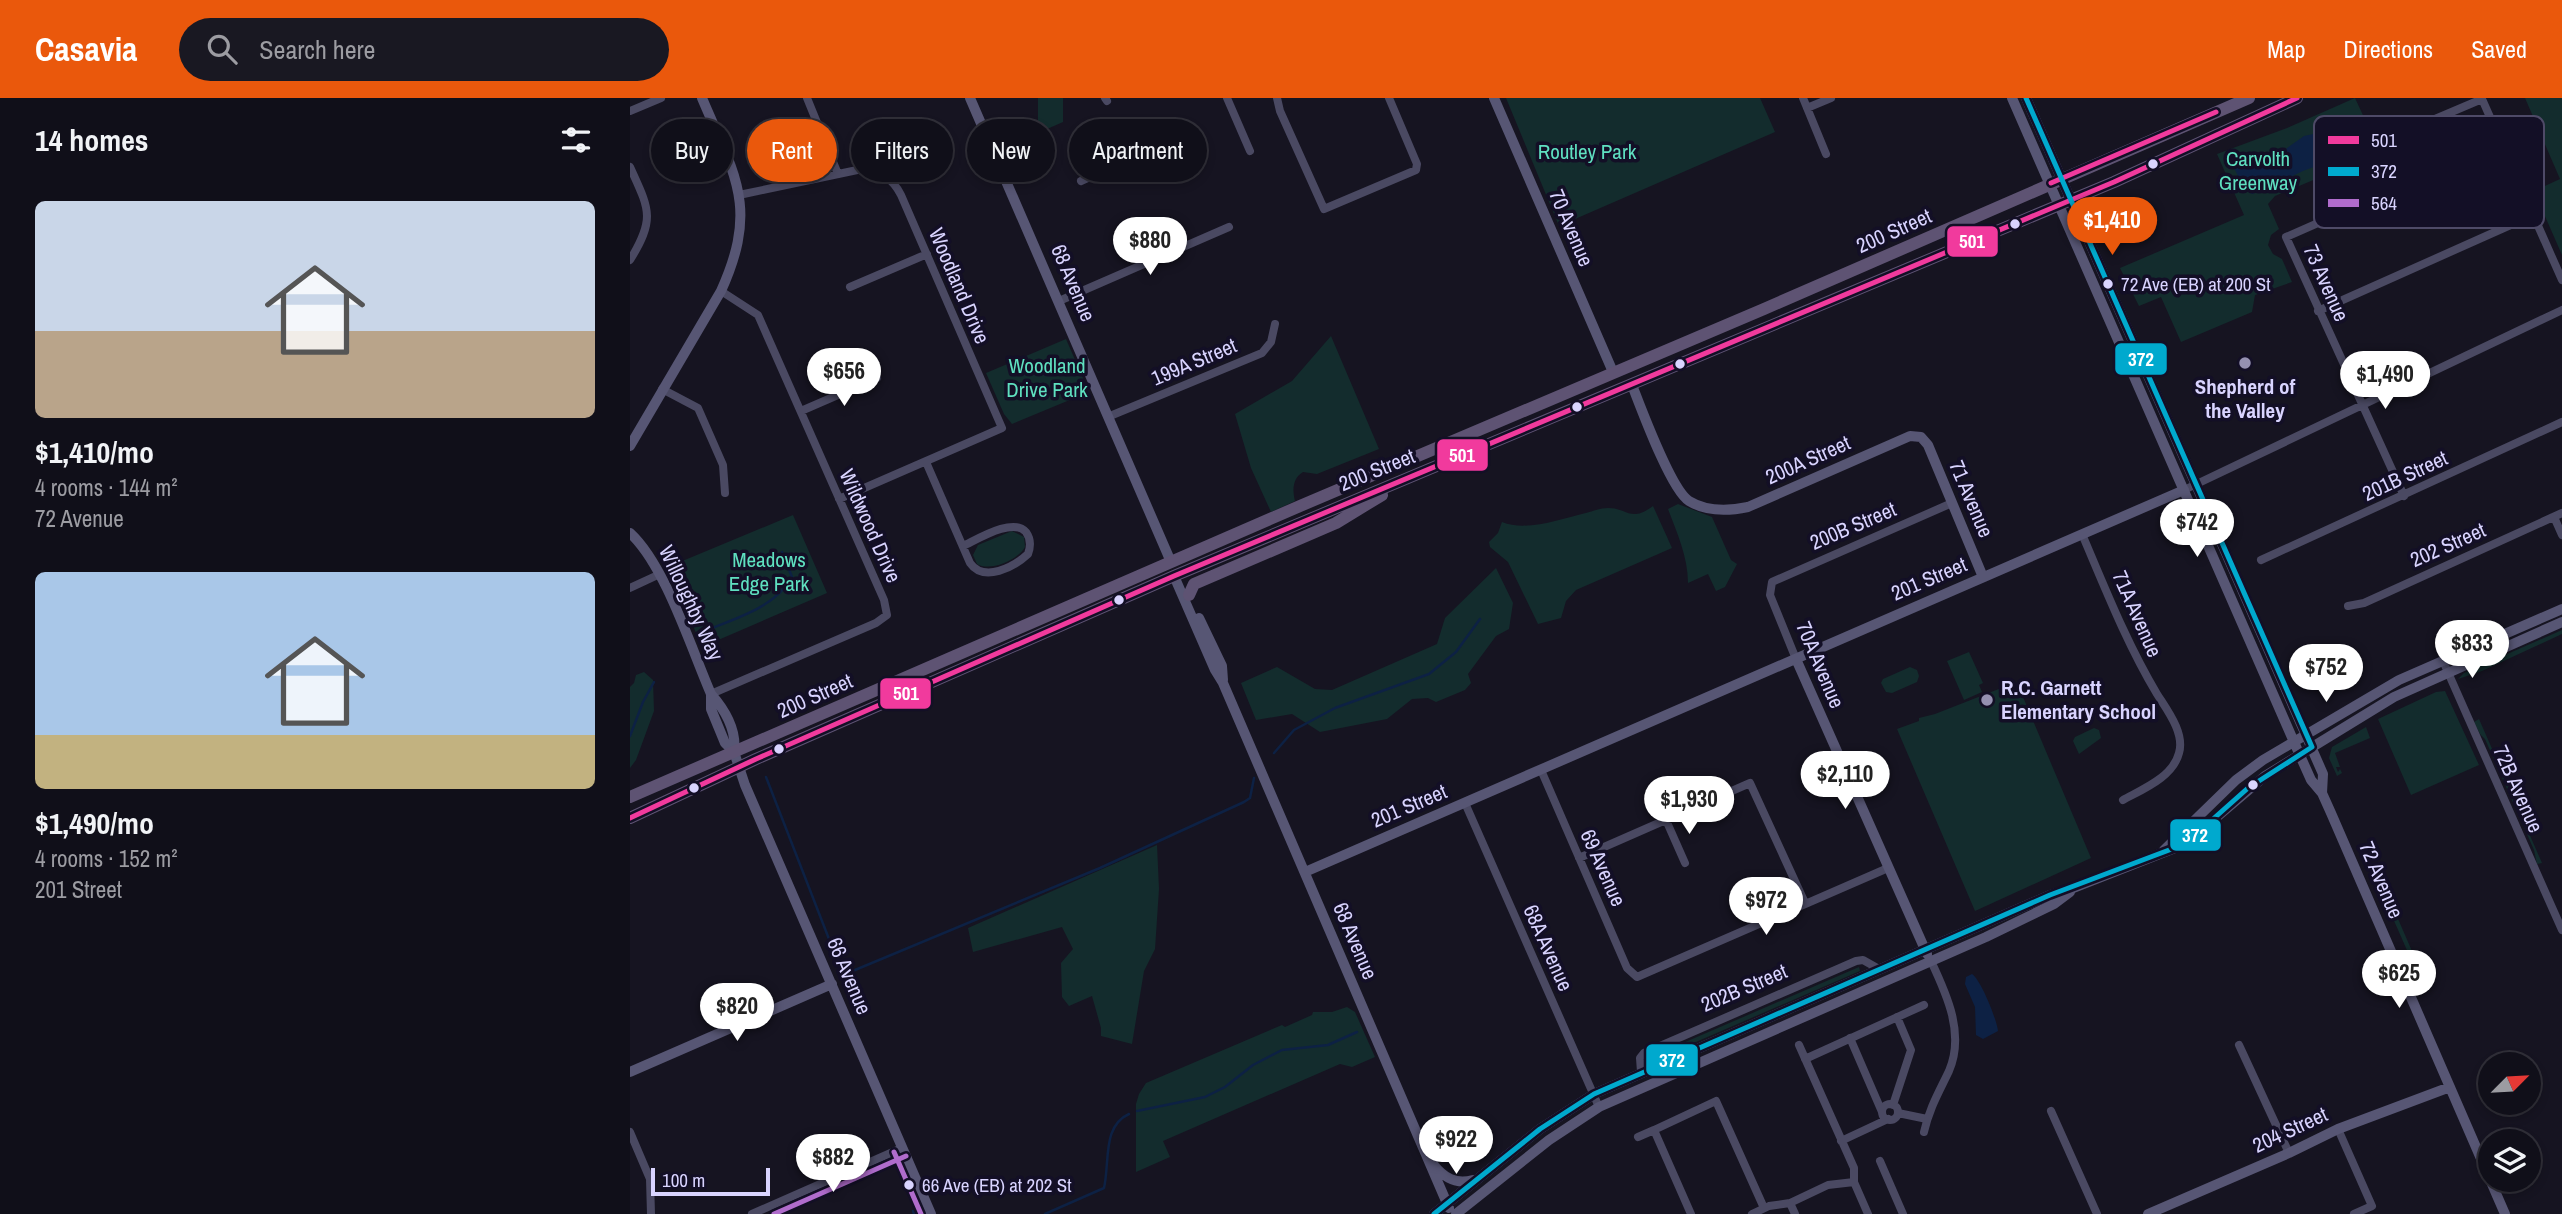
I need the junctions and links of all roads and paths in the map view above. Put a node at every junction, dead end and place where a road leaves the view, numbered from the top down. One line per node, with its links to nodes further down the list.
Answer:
1 (661, 98): 17 (street)
2 (702, 98): 25 (street)
3 (807, 98): 23 (street)
4 (971, 98): 36 (street, 68 Avenue)
5 (1227, 98): 20 (street)
6 (1277, 98): 7 (street)
7 (1389, 98)
8 (1494, 98): 40 (street, 70 Avenue)
9 (1802, 98): 16 (street)
10 (1831, 98): 16 (street)
11 (2012, 98): 24 (street, 72 Avenue)
12 (2026, 98): 24 (street, 72 Avenue)
13 (2249, 98): 24 (main road, 200 Street)
14 (2297, 98): 26 (main road, 200 Street)
15 (2482, 99): 18 (street, 73 Avenue); 19 (street)
16 (1807, 108): 21 (street)
17 (630, 111)
18 (2442, 116)
19 (2489, 116)
20 (1250, 151)
21 (1826, 154)
22 (630, 167): 32 (street)
23 (838, 174): 25 (street, Woodland Drive); 31 (street, Woodland Drive)
24 (2055, 181): 26 (street, 72 Avenue); 40 (main road, 200 Street)
25 (739, 195): 35 (street)
26 (2064, 202): 42 (main road, 200 Street); 54 (street, 72 Avenue); 55 (street, 72 Avenue)
27 (2314, 225): 38 (street, 73 Avenue)
28 (1229, 227): 36 (street)
29 (2504, 228): 38 (street)
30 (2539, 228): 33 (street)
31 (927, 254): 34 (street); 52 (street, Woodland Drive)
32 (630, 260)
33 (2562, 280)
34 (850, 287)
35 (721, 291): 43 (street); 46 (street, Wildwood Drive)
36 (1059, 301): 47 (street, 68 Avenue)
37 (2562, 310): 45 (street, 201 Street)
38 (2318, 311): 45 (street, 73 Avenue)
39 (1275, 324): 47 (street, 199A Street)
40 (1613, 372): 44 (main road); 66 (main road, 200 Street)
41 (877, 378): 46 (street)
42 (1632, 385): 44 (main road, 200 Street); 50 (street, 200A Street)
43 (662, 389): 49 (street); 56 (street)
44 (1591, 402): 53 (main road, 200 Street)
45 (2363, 405): 54 (street, 201 Street); 57 (street, 73 Avenue)
46 (801, 411): 58 (street, Wildwood Drive)
47 (1110, 416): 66 (street, 68 Avenue)
48 (2562, 422): 57 (street, 201B Street)
49 (632, 433): 51 (street)
50 (1921, 437): 59 (street, 71 Avenue)
51 (630, 446)
52 (926, 462): 58 (street, Woodland Drive); 64 (street)
53 (1415, 476): 68 (main road, 200 Street); 72 (main road)
54 (2195, 485): 55 (street, 201 Street); 81 (street, 72 Avenue)
55 (2184, 490): 62 (street, 201 Street); 82 (street, 72 Avenue)
56 (724, 493)
57 (2404, 496): 65 (street, 201B Street)
58 (839, 499): 80 (street, Wildwood Drive)
59 (1952, 503): 69 (street, 71 Avenue); 70 (street, 200B Street)
60 (2558, 515): 63 (street); 73 (street, 202 Street)
61 (630, 533): 67 (street, Willoughby Way)
62 (2082, 534): 69 (street, 201 Street); 90 (street, 71A Avenue)
63 (2562, 536)
64 (963, 546): 64 (street)
65 (2261, 560)
66 (1171, 562): 84 (main road, 200 Street)
67 (660, 574): 71 (street); 80 (street, Willoughby Way)
68 (1174, 576): 79 (street, 68 Avenue); 86 (main road, 200 Street)
69 (1983, 577): 76 (street, 201 Street)
70 (1770, 586): 76 (street, 70A Avenue)
71 (630, 588)
72 (1189, 595): 79 (street, 68 Avenue)
73 (2348, 606)
74 (2562, 609): 77 (street, 202B Street)
75 (2562, 622): 78 (street, 202B Street)
76 (1796, 659): 87 (street, 201 Street); 97 (street, 70A Avenue)
77 (2443, 661): 78 (street, 72B Avenue); 81 (street, 202B Street)
78 (2448, 674): 83 (street, 202B Street); 101 (street, 72B Avenue)
79 (1223, 683): 98 (street, 68 Avenue)
80 (710, 694): 84 (street, Willoughby Way)
81 (2306, 734): 82 (street, 202B Street); 83 (street, 72 Avenue)
82 (2294, 742): 85 (street, 72 Avenue); 94 (street, 202B Street)
83 (2312, 747): 85 (street, 202B Street); 88 (street, 72 Avenue)
84 (734, 751): 86 (street, 66 Avenue); 89 (main road, 200 Street)
85 (2300, 755): 88 (street, 72 Avenue); 94 (street, 202B Street)
86 (739, 766): 92 (main road, 200 Street); 105 (street, 66 Avenue)
87 (1541, 770): 91 (street, 201 Street); 95 (street, 69 Avenue)
88 (2322, 793): 114 (street, 72 Avenue)
89 (630, 797)
90 (2123, 800)
91 (1465, 803): 98 (street, 201 Street); 115 (street, 68A Avenue)
92 (630, 818)
93 (1666, 820): 95 (street); 96 (street); 100 (street)
94 (2162, 852): 99 (street, 202B Street)
95 (1579, 858): 100 (street, 69 Avenue)
96 (1685, 863)
97 (1888, 868): 100 (street); 102 (street, 70A Avenue)
98 (1305, 872): 128 (street, 68 Avenue)
99 (2073, 888): 102 (street, 202B Street); 103 (street, 202B Street)
100 (1805, 903)
101 (2562, 930)
102 (1925, 950): 103 (street); 104 (street, 202B Street)
103 (1931, 961): 116 (street, 202B Street); 120 (street)
104 (1879, 969): 113 (street, 202B Street); 113 (street, 202B Street)
105 (832, 984): 112 (street); 127 (street, 66 Avenue)
106 (1924, 1005): 107 (street)
107 (1897, 1017): 108 (street); 117 (street)
108 (1850, 1038): 111 (street); 119 (street)
109 (1799, 1045): 111 (street)
110 (2239, 1045): 129 (street)
111 (1805, 1059): 126 (street)
112 (630, 1072)
113 (1641, 1072): 115 (street, 202B Street)
114 (2450, 1087): 121 (street, 204 Street); 148 (street, 72 Avenue)
115 (1594, 1094): 116 (street, 68A Avenue); 131 (street, 202B Street)
116 (1599, 1107): 135 (street, 202B Street)
117 (1895, 1109): 119 (street); 119 (street); 120 (street)
118 (2051, 1111): 145 (street)
119 (1885, 1116): 126 (street)
120 (1927, 1119): 124 (street)
121 (2338, 1129): 129 (street, 204 Street); 147 (street)
122 (1654, 1130): 125 (street); 134 (street); 140 (street)
123 (630, 1132): 136 (street)
124 (1924, 1132)
125 (1638, 1137)
126 (1842, 1141): 132 (street)
127 (902, 1148): 137 (street); 138 (street, 66 Avenue)
128 (1426, 1153): 131 (street); 135 (street, 68 Avenue)
129 (2289, 1153): 146 (street, 204 Street)
130 (1880, 1161): 144 (street)
131 (1485, 1173): 135 (street, 202B Street)
132 (1854, 1182): 133 (street); 143 (street)
133 (1790, 1203): 134 (street); 142 (street)
134 (1764, 1208): 141 (street)
135 (1452, 1210): 139 (street)
136 (651, 1214)
137 (752, 1214)
138 (931, 1214)
139 (1434, 1214)
140 (1691, 1214)
141 (1752, 1214)
142 (1795, 1214)
143 (1868, 1214)
144 (1903, 1214)
145 (2097, 1214)
146 (2148, 1214)
147 (2354, 1214)
148 (2505, 1214)

